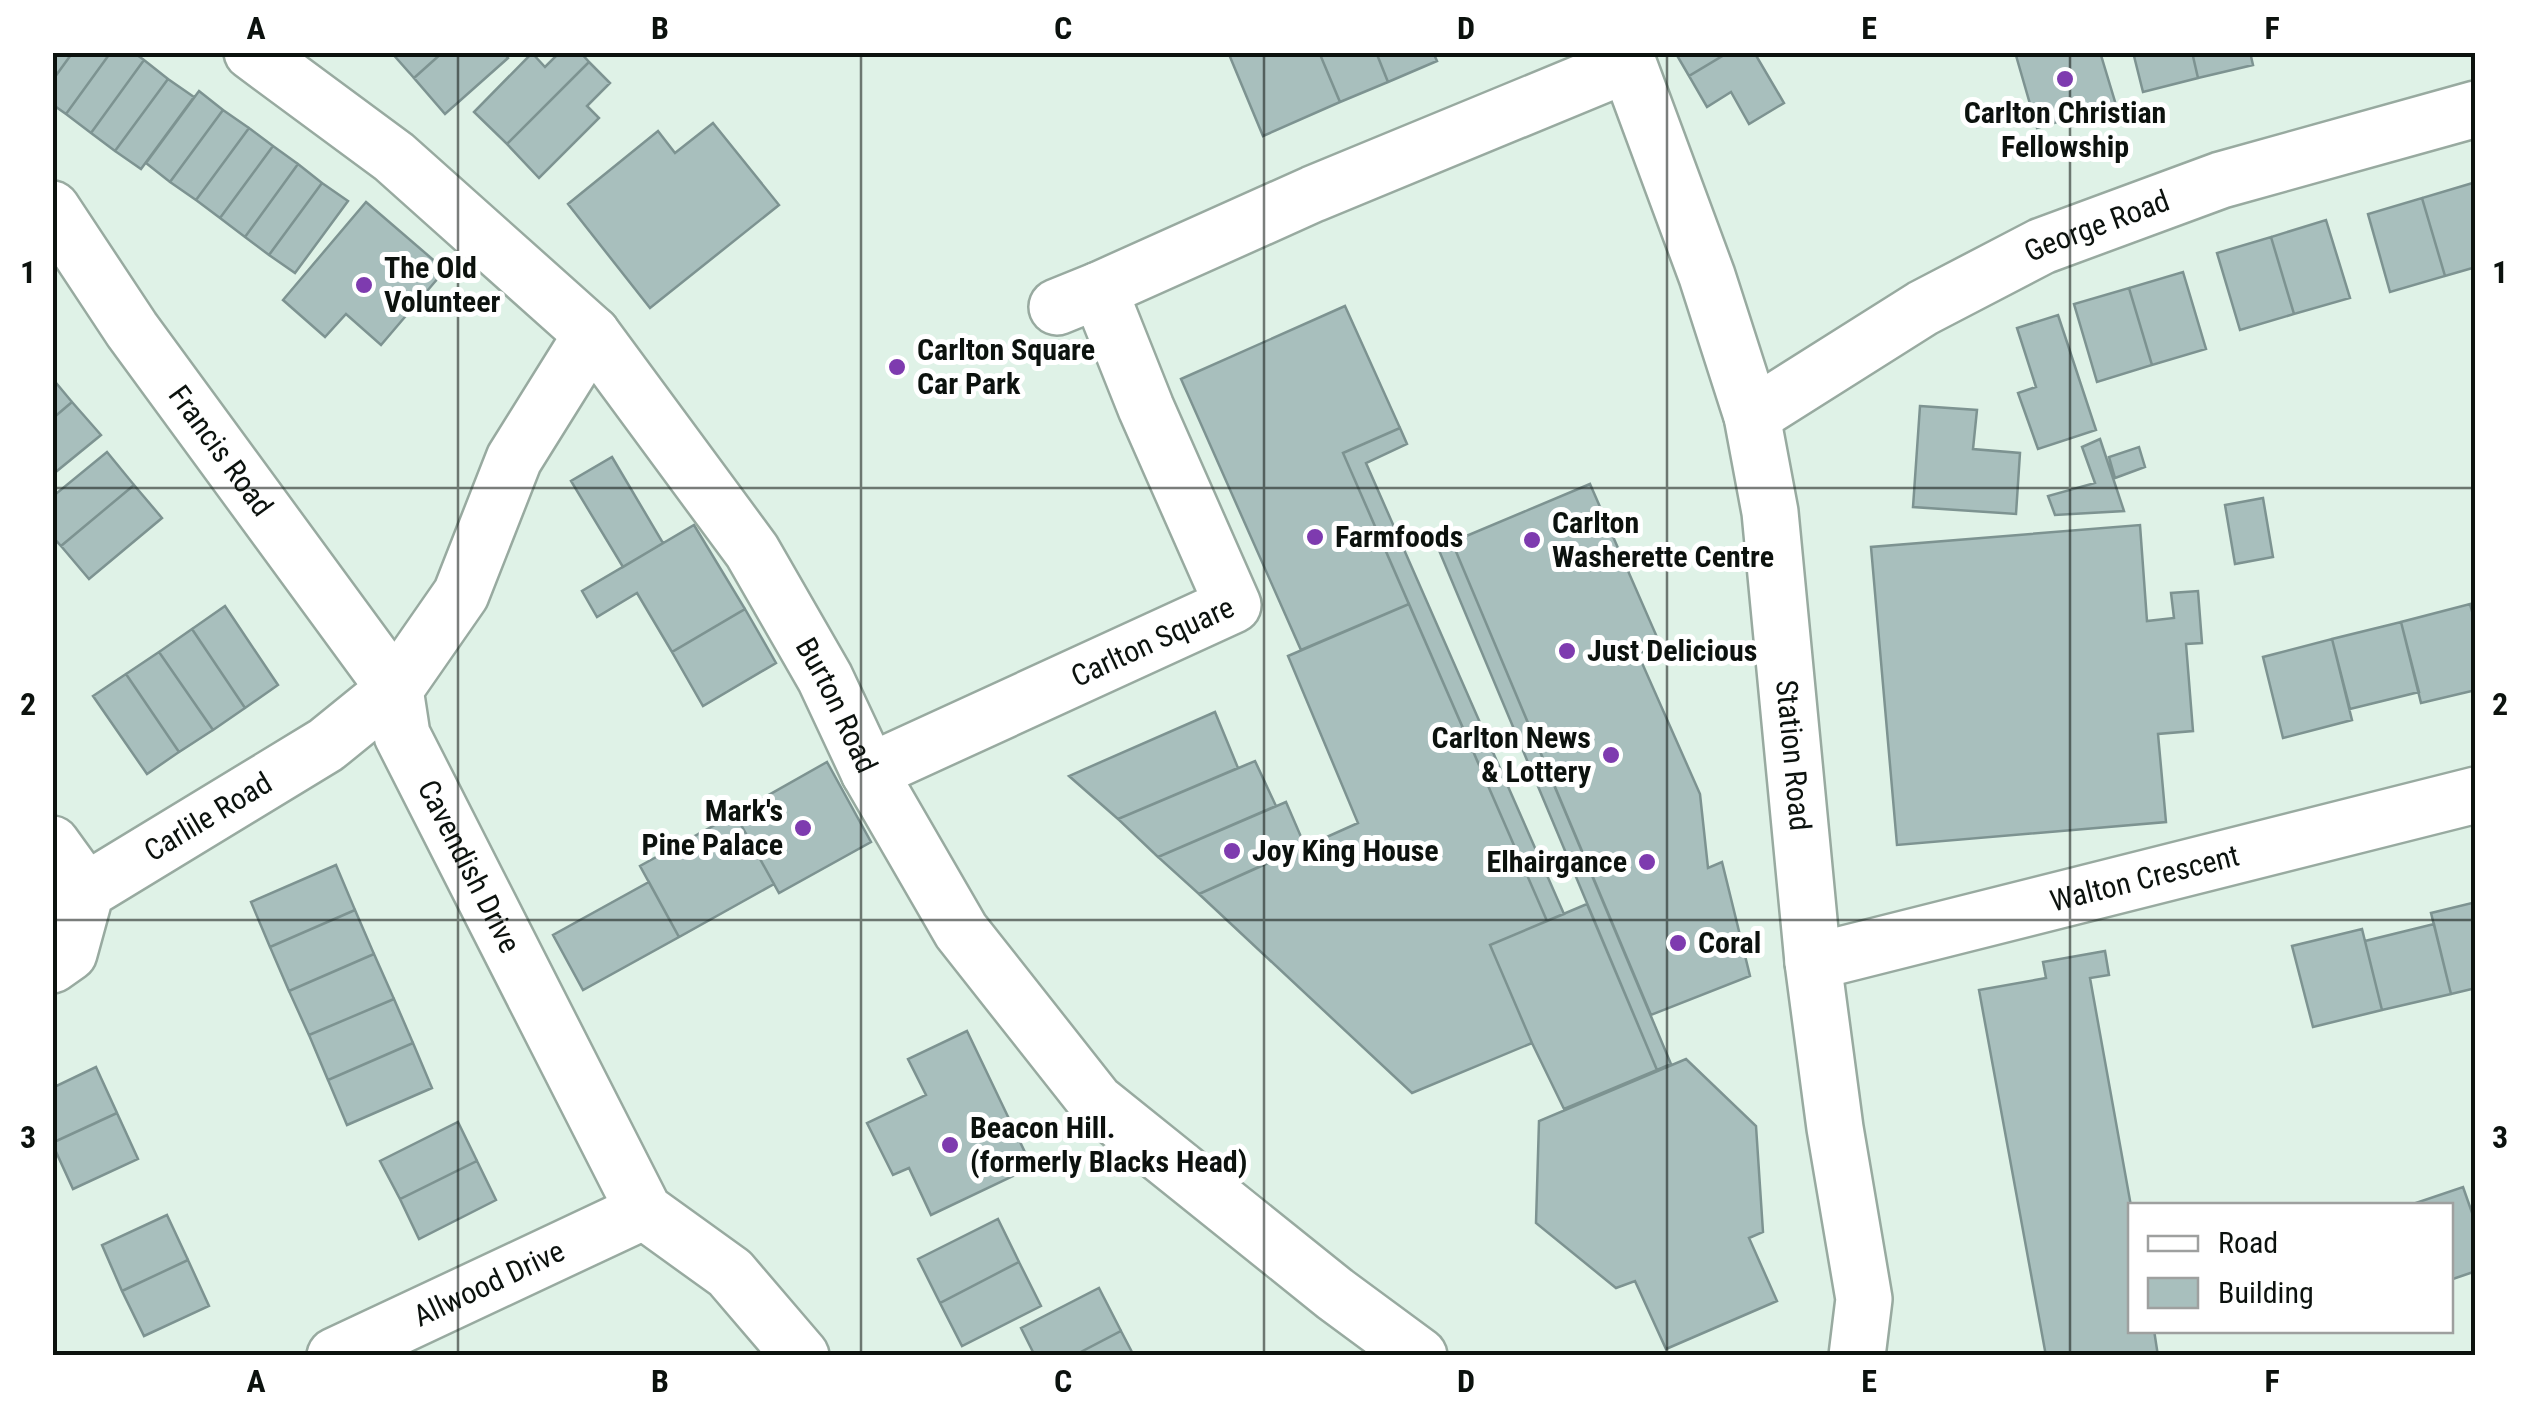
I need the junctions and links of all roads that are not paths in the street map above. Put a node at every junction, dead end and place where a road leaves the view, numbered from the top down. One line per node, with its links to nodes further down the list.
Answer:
1 (252, 52): 5 (street, Burton Road)
2 (1626, 58): 6 (street, Station Road); 8 (street, Carlton Square)
3 (2476, 109): 6 (street, George Road)
4 (52, 209): 7 (street, Francis Road)
5 (592, 334): 7 (street); 8 (street, Burton Road)
6 (1752, 416): 12 (street, Station Road)
7 (395, 689): 11 (street, Carlile Road); 14 (street, Cavendish Drive)
8 (868, 772): 17 (street, Burton Road)
9 (2476, 795): 12 (street, Walton Crescent)
10 (52, 844): 11 (street)
11 (86, 891): 13 (street)
12 (1813, 962): 18 (street, Station Road)
13 (52, 964)
14 (644, 1211): 15 (street, Allwood Drive); 16 (street, Cavendish Drive)
15 (334, 1356)
16 (801, 1356)
17 (1419, 1356)
18 (1857, 1356)

